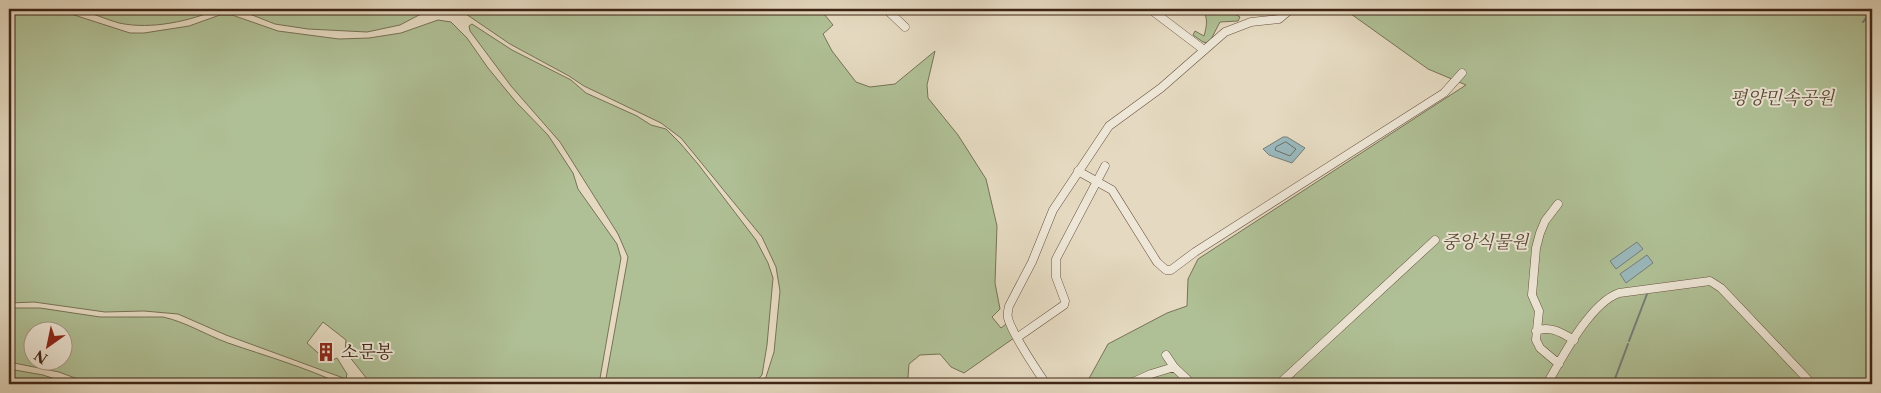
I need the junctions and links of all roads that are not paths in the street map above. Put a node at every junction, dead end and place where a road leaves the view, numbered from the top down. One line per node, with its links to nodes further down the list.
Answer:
1 (886, 9): 4 (street)
2 (1150, 9): 5 (street)
3 (1291, 9): 5 (street)
4 (905, 27)
5 (1204, 50): 8 (street)
6 (1462, 73): 9 (street)
7 (1105, 166): 9 (street)
8 (1078, 171): 9 (street); 13 (street)
9 (1097, 182): 13 (street)
10 (1558, 204): 12 (street)
11 (1435, 240): 21 (street)
12 (1536, 331): 14 (street); 16 (street)
13 (1018, 337): 18 (street)
14 (1574, 340): 16 (street); 23 (street)
15 (1166, 355): 17 (street)
16 (1559, 364): 22 (street)
17 (1174, 367): 19 (street); 20 (street)
18 (1046, 384)
19 (1129, 384)
20 (1192, 384)
21 (1279, 384)
22 (1547, 384)
23 (1812, 384)

